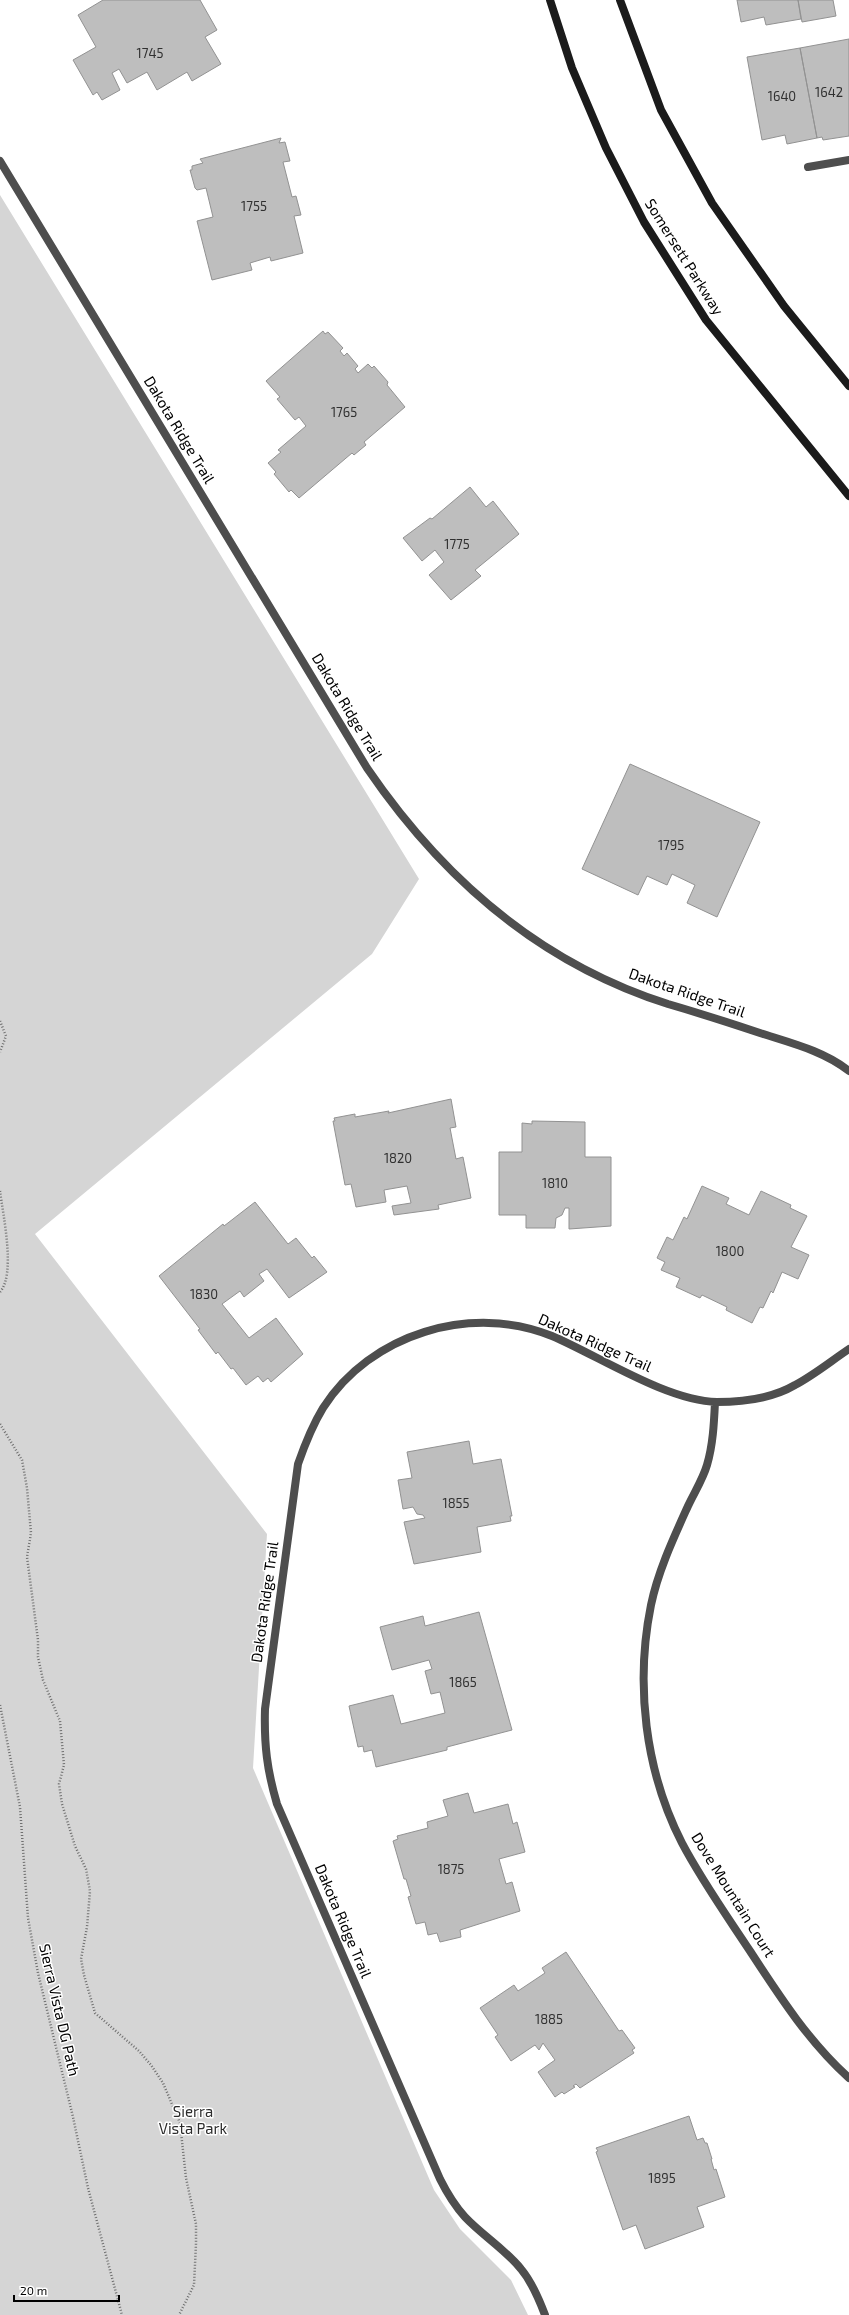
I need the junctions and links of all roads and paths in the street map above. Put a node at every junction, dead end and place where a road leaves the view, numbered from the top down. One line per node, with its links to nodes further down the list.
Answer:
1 (550, 0): 7 (main road, Somersett Parkway)
2 (620, 0): 6 (main road)
3 (849, 160): 5 (street)
4 (0, 161): 10 (street, Dakota Ridge Trail)
5 (808, 167)
6 (849, 386)
7 (849, 496)
8 (0, 1021): 9 (path)
9 (0, 1052)
10 (849, 1071)
11 (0, 1191): 12 (path)
12 (0, 1292)
13 (849, 1349): 14 (street, Dakota Ridge Trail)
14 (715, 1402): 17 (street, Dove Mountain Court); 20 (street, Dakota Ridge Trail)
15 (0, 1424): 19 (path)
16 (0, 1705): 18 (path, Sierra Vista DG Path)
17 (849, 2078)
18 (122, 2315)
19 (179, 2315)
20 (545, 2315)

